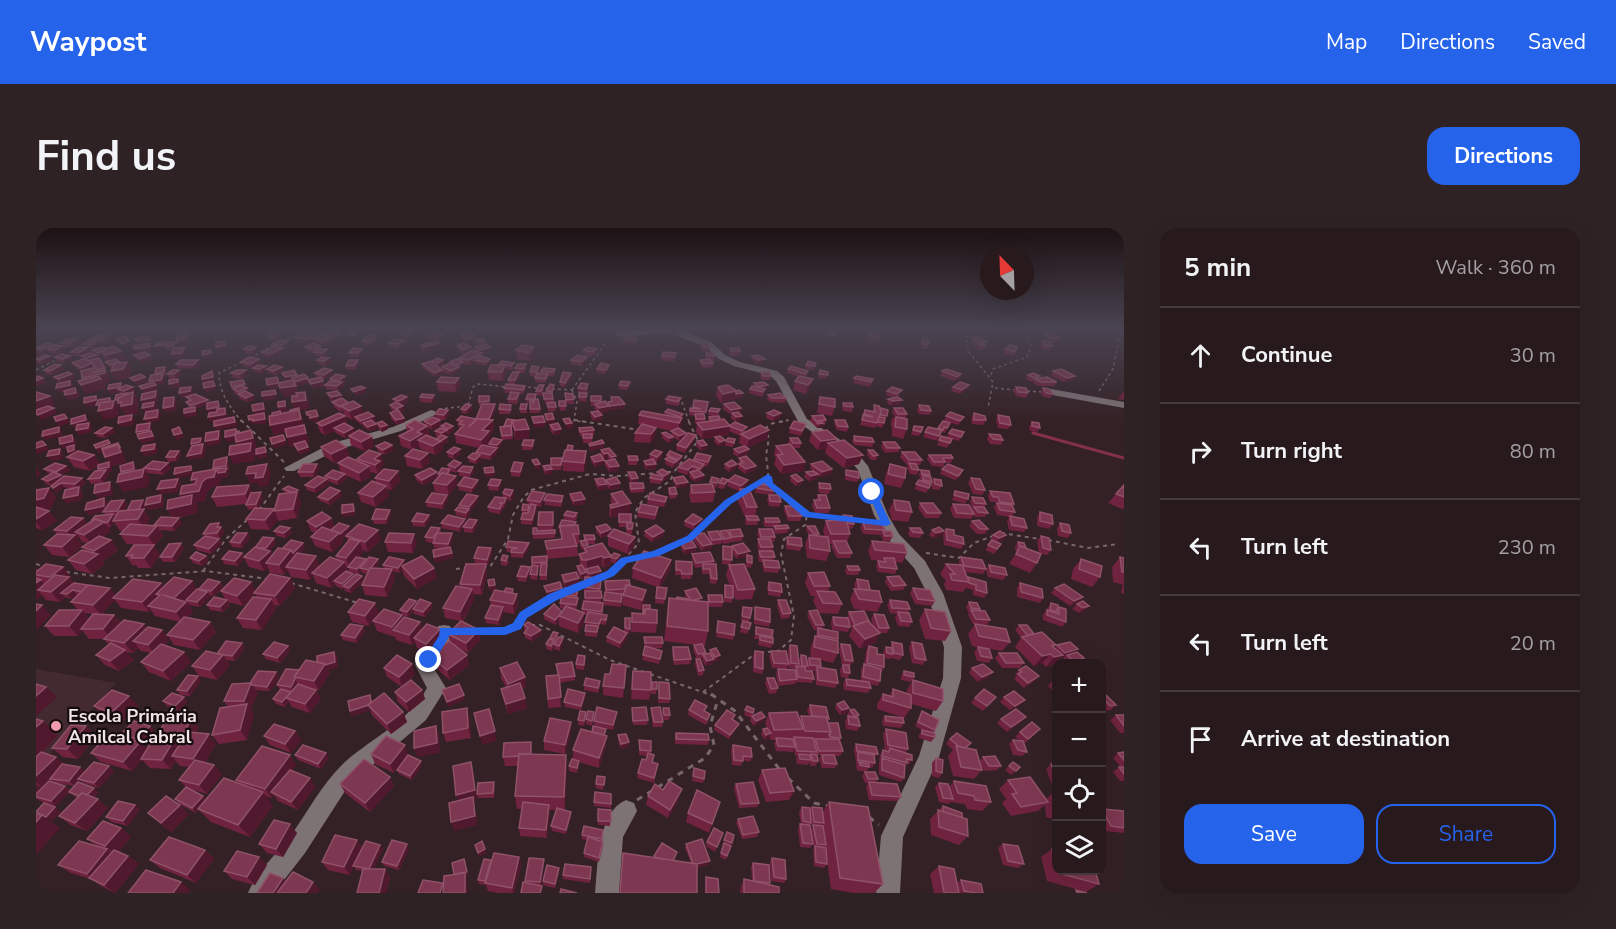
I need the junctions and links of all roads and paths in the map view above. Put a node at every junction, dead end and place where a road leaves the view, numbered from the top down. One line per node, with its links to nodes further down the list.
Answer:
1 (59, 359): 8 (path)
2 (249, 359): 20 (path)
3 (594, 359): 11 (path)
4 (726, 359): 18 (street)
5 (975, 359): 9 (path)
6 (1024, 359): 9 (path)
7 (1116, 359): 13 (path)
8 (36, 370)
9 (991, 375): 10 (path)
10 (995, 388): 12 (path); 16 (path)
11 (572, 390): 17 (path); 19 (path)
12 (1051, 392): 13 (street)
13 (1091, 399): 15 (street)
14 (682, 402): 21 (path)
15 (1124, 405)
16 (988, 408)
17 (431, 413): 20 (street)
18 (801, 418): 22 (path); 24 (street)
19 (648, 432)
20 (290, 468): 33 (path)
21 (674, 472): 27 (path); 29 (path)
22 (768, 477): 23 (path); 27 (path)
23 (807, 515): 24 (path); 41 (path)
24 (886, 524): 26 (street)
25 (1119, 544): 26 (path)
26 (911, 555): 46 (street)
27 (624, 560): 38 (path)
28 (36, 564): 31 (path)
29 (479, 567)
30 (468, 568): 32 (path)
31 (56, 569)
32 (456, 569)
33 (203, 571): 34 (path); 35 (path)
34 (65, 572)
35 (270, 579)
36 (291, 583): 37 (path)
37 (362, 604)
38 (517, 626): 40 (path); 41 (path)
39 (444, 631): 47 (street)
40 (474, 631)
41 (703, 692): 42 (path)
42 (718, 699): 43 (path); 44 (path)
43 (835, 808)
44 (626, 811): 48 (street)
45 (862, 815): 46 (path)
46 (892, 836): 49 (street)
47 (260, 893)
48 (607, 893)
49 (888, 893)

